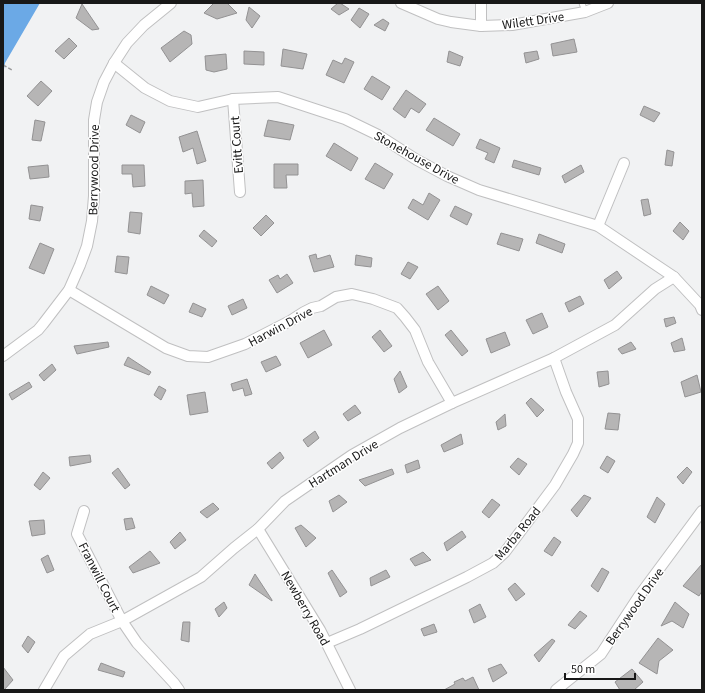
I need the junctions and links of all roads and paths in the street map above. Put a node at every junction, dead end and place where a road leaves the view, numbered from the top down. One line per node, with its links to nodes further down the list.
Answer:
1 (171, 3): 7 (street, Berrywood Drive)
2 (401, 3): 6 (street, Wilett Drive)
3 (481, 3): 6 (street)
4 (608, 3): 5 (street, Wilett Drive)
5 (583, 8): 6 (street, Wilett Drive)
6 (481, 26)
7 (114, 63): 10 (street, Stonehouse Drive); 15 (street, Berrywood Drive)
8 (3, 65): 9 (path)
9 (12, 70)
10 (233, 99): 12 (street, Evitt Court); 13 (street, Stonehouse Drive)
11 (624, 163): 13 (street)
12 (240, 192)
13 (598, 226): 14 (street, Stonehouse Drive)
14 (674, 277): 16 (street, Stonehouse Drive); 18 (street, Hartman Drive)
15 (69, 290): 17 (street, Berrywood Drive); 19 (street, Harwin Drive)
16 (702, 310)
17 (3, 356)
18 (554, 358): 19 (street, Hartman Drive); 24 (street, Marba Road)
19 (452, 403): 22 (street, Hartman Drive)
20 (84, 511): 23 (street, Franwill Court)
21 (702, 512): 28 (street, Berrywood Drive)
22 (258, 529): 23 (street, Hartman Drive); 24 (street, Newberry Road)
23 (122, 621): 25 (street, Hartman Drive); 26 (street, Franwill Court)
24 (327, 643): 27 (street, Newberry Road)
25 (44, 690)
26 (179, 690)
27 (350, 690)
28 (556, 690)

